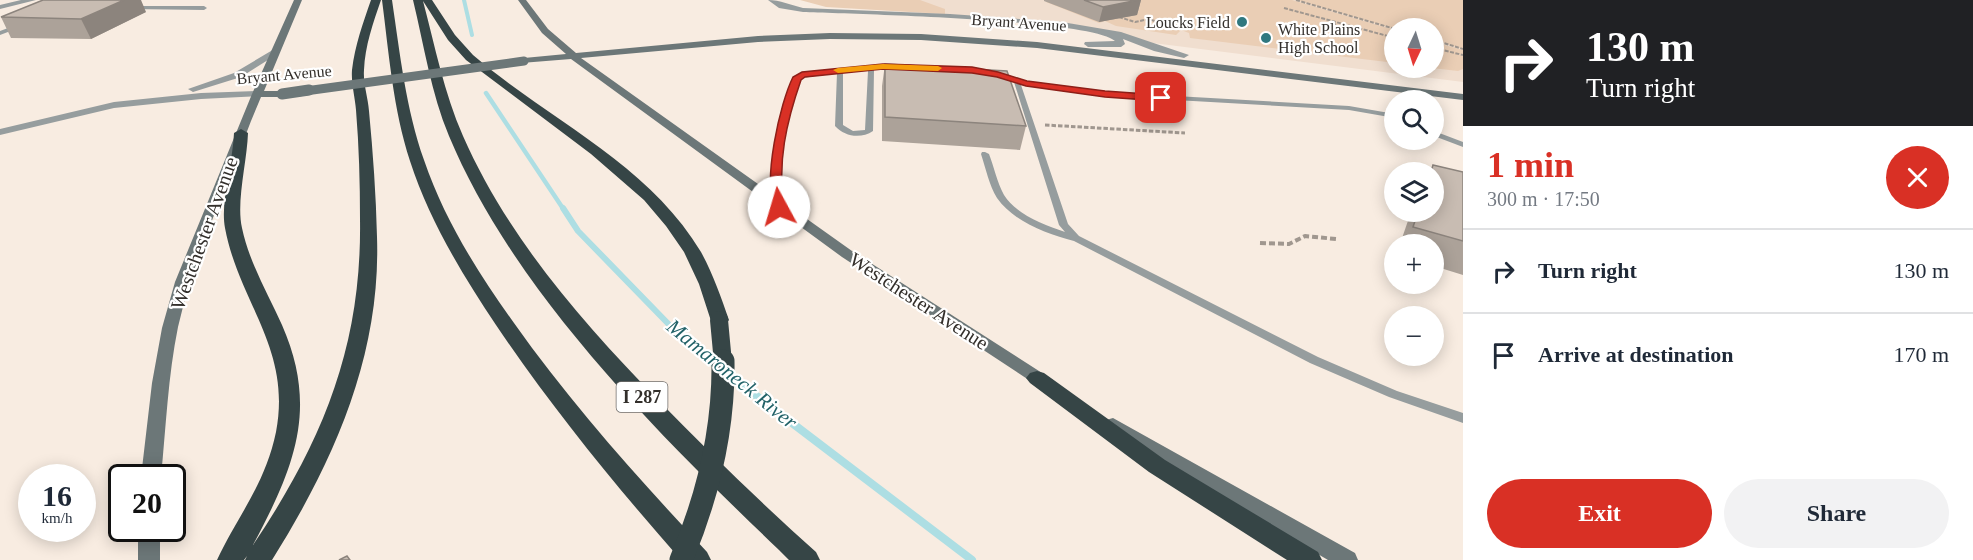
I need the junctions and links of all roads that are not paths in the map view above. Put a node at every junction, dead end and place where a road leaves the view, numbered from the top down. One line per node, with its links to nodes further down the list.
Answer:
1 (32, 0): 11 (street)
2 (298, 0): 20 (main road, Westchester Avenue)
3 (376, 0): 46 (highway)
4 (387, 0): 49 (highway)
5 (418, 0): 50 (highway, I 287)
6 (427, 0): 48 (highway, bridge)
7 (522, 0): 15 (main road, Westchester Avenue)
8 (530, 0): 15 (lane)
9 (772, 0): 14 (street)
10 (785, 0): 14 (street)
11 (0, 7)
12 (119, 7): 13 (lane)
13 (204, 8)
14 (828, 9): 17 (street)
15 (529, 11): 22 (main road, Westchester Avenue)
16 (22, 25): 18 (lane)
17 (1103, 32): 19 (street); 23 (street)
18 (0, 33)
19 (1088, 44): 22 (main road, Bryant Avenue); 23 (main road, Bryant Avenue)
20 (276, 51): 31 (main road, Westchester Avenue); 33 (street)
21 (612, 53): 22 (main road, Bryant Avenue); 27 (main road); 32 (main road, Bryant Avenue)
22 (572, 55): 27 (main road, Westchester Avenue); 31 (main road, Bryant Avenue, bridge)
23 (1184, 55): 30 (main road, Bryant Avenue)
24 (871, 67): 25 (lane); 26 (lane); 26 (lane)
25 (907, 67)
26 (840, 70): 40 (lane)
27 (596, 73): 40 (main road, Westchester Avenue)
28 (990, 73): 29 (lane)
29 (1017, 82): 34 (lane); 41 (lane)
30 (1463, 89)
31 (257, 94): 33 (street, Bryant Avenue); 36 (main road, Westchester Avenue)
32 (1463, 97)
33 (114, 105): 35 (street, Bryant Avenue)
34 (1384, 114)
35 (0, 132)
36 (241, 133): 44 (main road, Westchester Avenue); 46 (highway)
37 (1444, 137): 38 (lane)
38 (1463, 146)
39 (985, 154): 41 (lane)
40 (779, 207): 42 (main road, Westchester Avenue)
41 (1080, 240): 43 (lane)
42 (1037, 378): 51 (highway); 52 (main road, Westchester Avenue)
43 (1463, 418)
44 (152, 464)
45 (149, 542): 47 (main road)
46 (243, 554)
47 (149, 560)
48 (681, 560)
49 (698, 560)
50 (807, 560)
51 (1308, 560)
52 (1347, 560)

